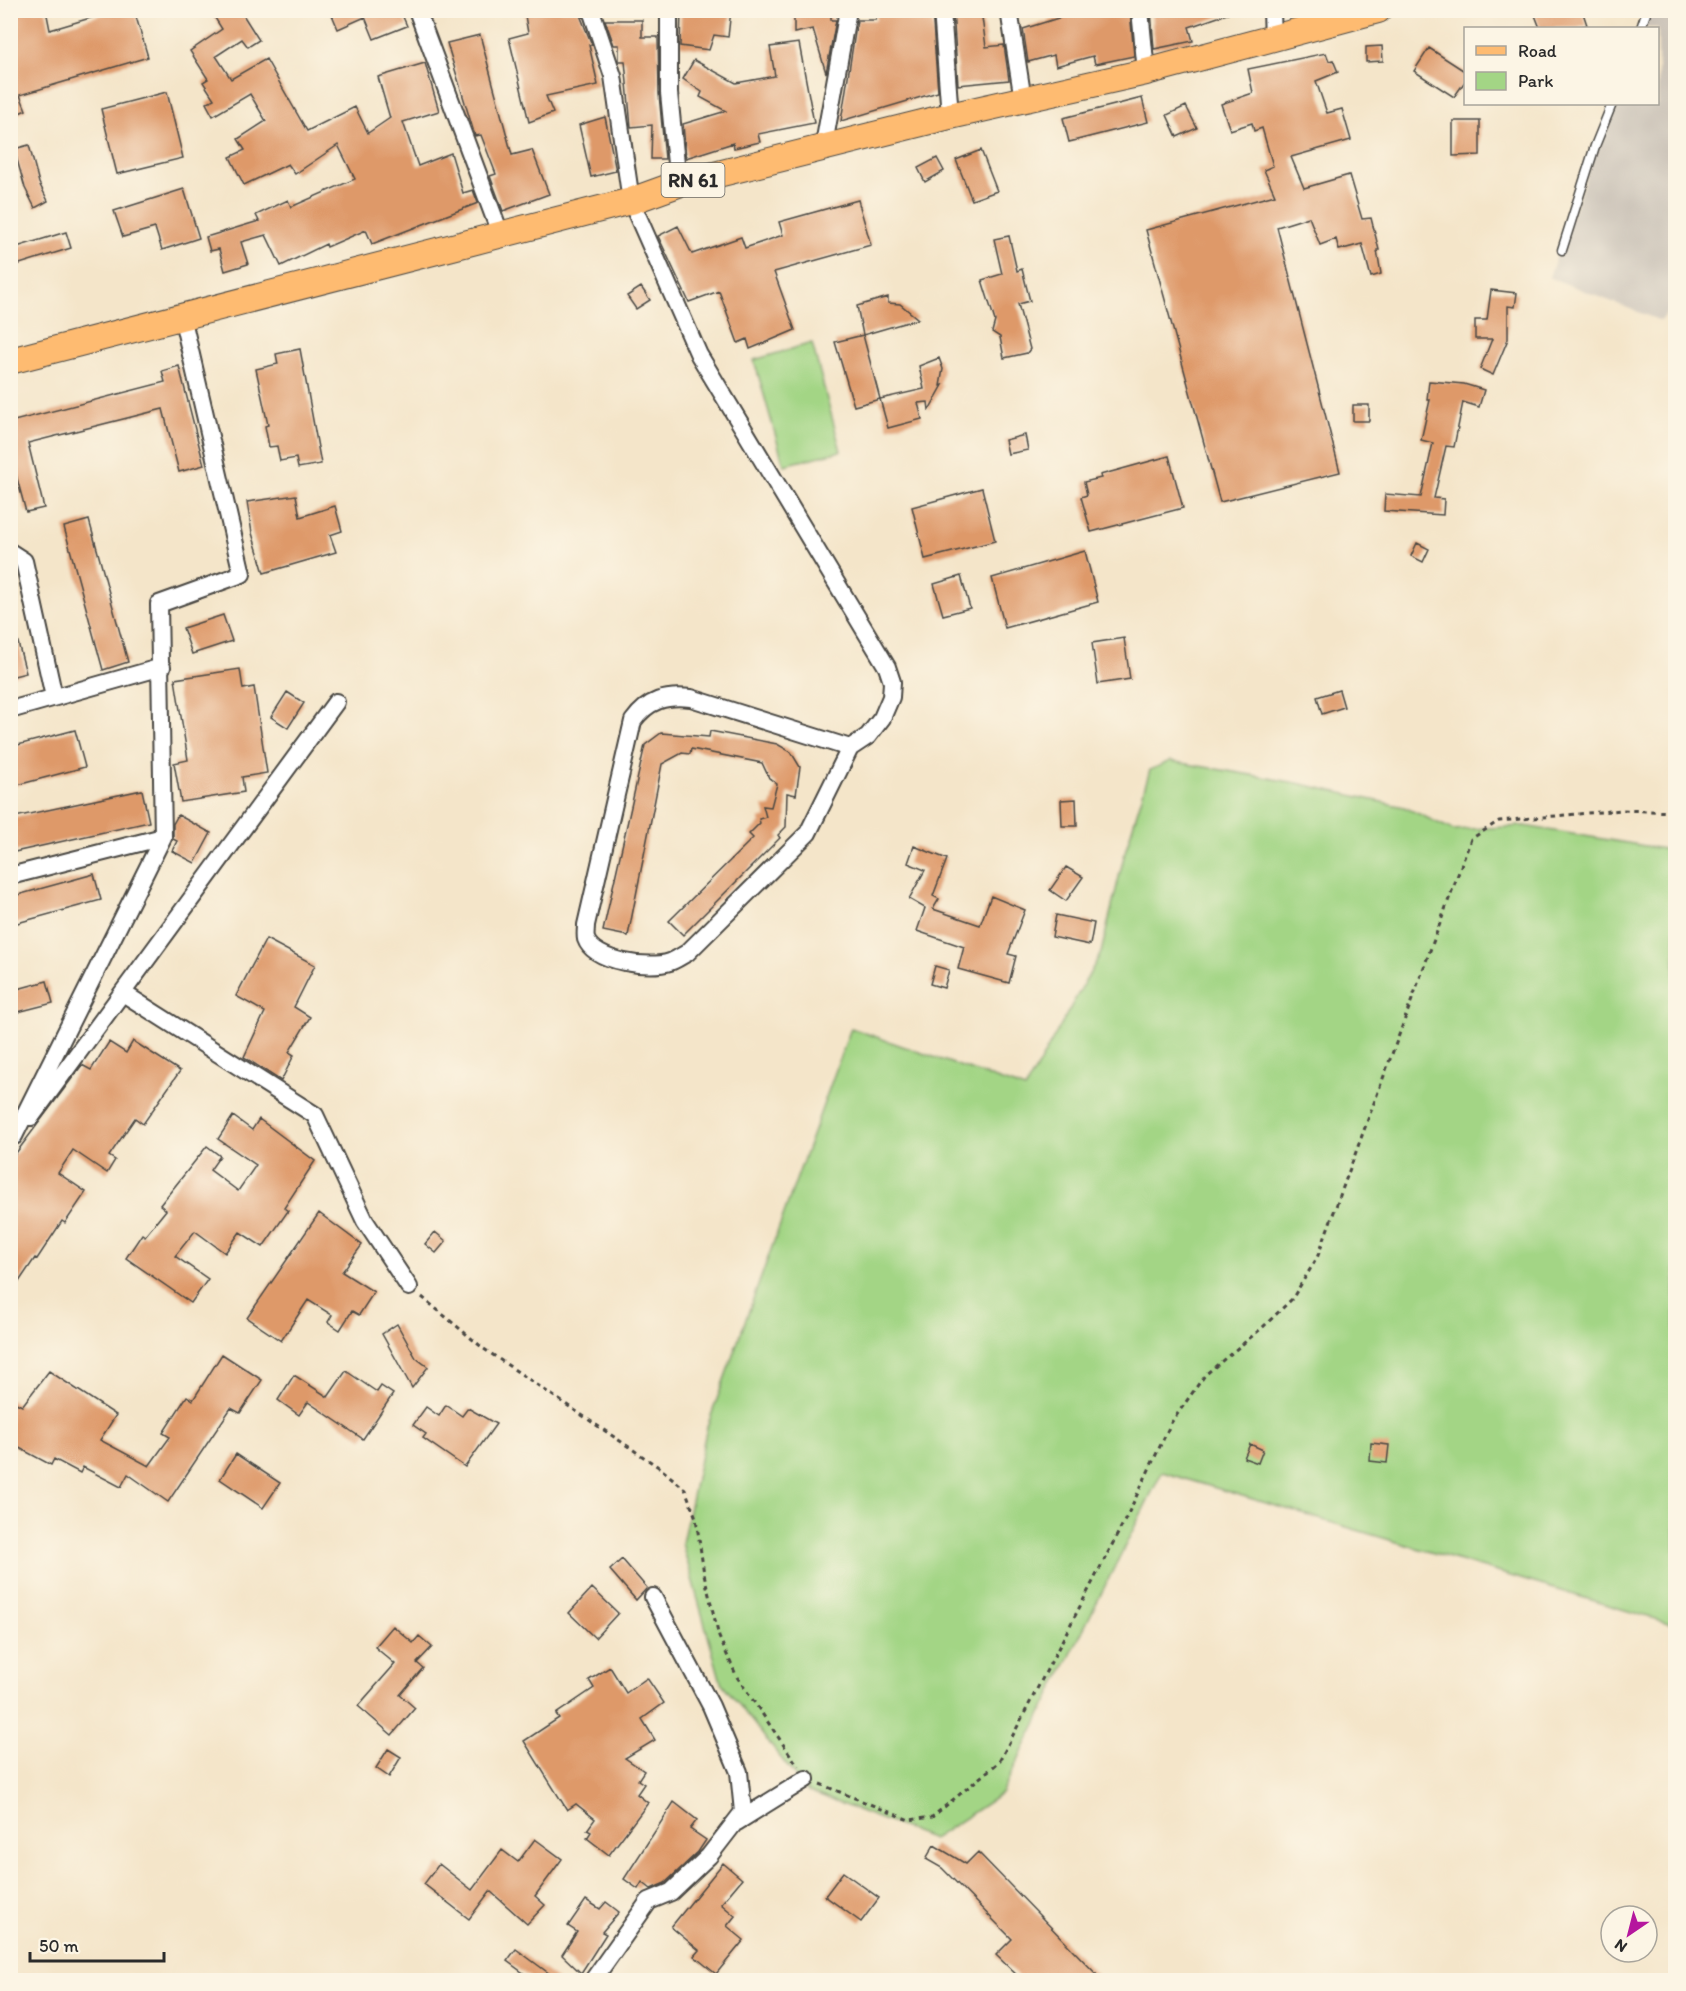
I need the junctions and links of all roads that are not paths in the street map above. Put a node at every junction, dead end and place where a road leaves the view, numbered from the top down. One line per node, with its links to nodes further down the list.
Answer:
1 (417, 10): 20 (street)
2 (591, 10): 19 (street)
3 (669, 10): 18 (street)
4 (848, 10): 17 (street)
5 (942, 10): 16 (street)
6 (1009, 10): 14 (street)
7 (1140, 10): 13 (street)
8 (1272, 10): 12 (street)
9 (1378, 10): 12 (main road, RN 61)
10 (1647, 10): 11 (lane)
11 (1641, 27)
12 (1273, 40): 13 (main road, RN 61)
13 (1146, 72): 14 (main road, RN 61)
14 (1023, 100): 16 (main road, RN 61)
15 (1612, 105): 21 (lane)
16 (950, 116): 17 (main road, RN 61)
17 (823, 150): 18 (main road, RN 61)
18 (678, 184): 19 (main road, RN 61)
19 (631, 201): 20 (main road, RN 61); 29 (street)
20 (500, 233): 22 (main road, RN 61)
21 (1562, 250)
22 (182, 316): 23 (main road, RN 61); 25 (street)
23 (10, 361)
24 (10, 552): 26 (street)
25 (162, 667): 26 (street); 30 (street)
26 (54, 697): 28 (street)
27 (336, 702): 32 (street)
28 (10, 710)
29 (850, 748): 29 (street)
30 (164, 837): 31 (street); 33 (street)
31 (10, 876)
32 (123, 993): 33 (street); 34 (street)
33 (12, 1138)
34 (409, 1287)
35 (653, 1597): 37 (street)
36 (806, 1779): 37 (street)
37 (734, 1824): 38 (street)
38 (593, 1980)

